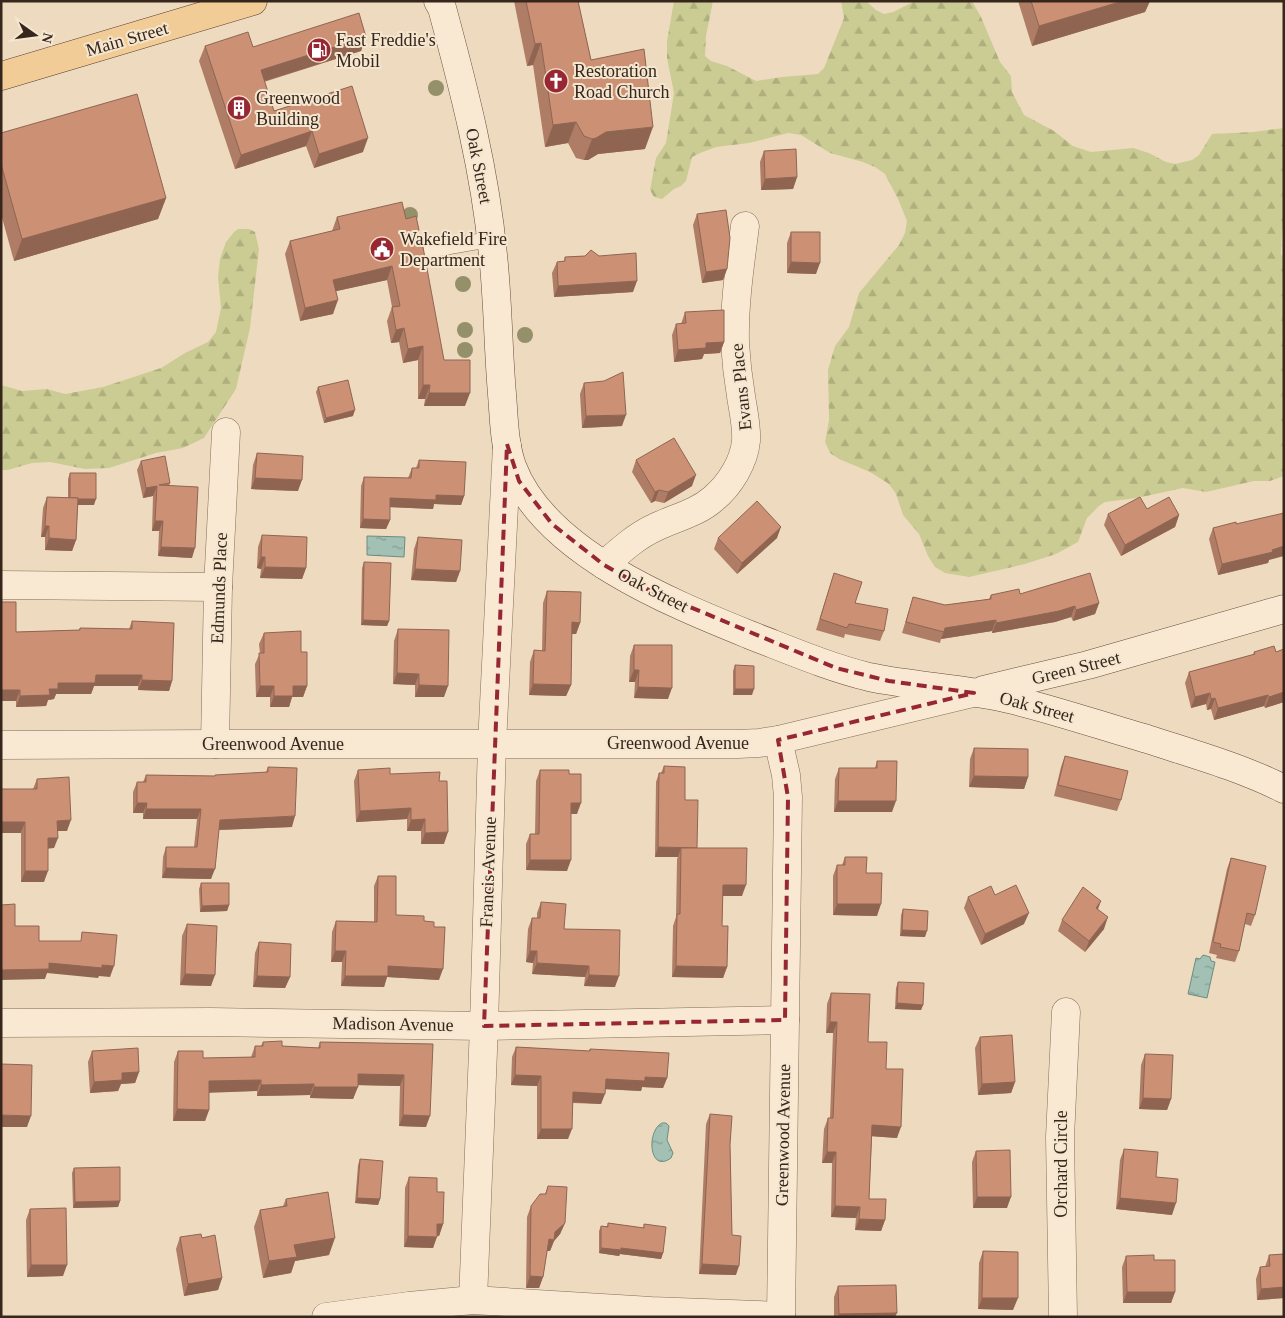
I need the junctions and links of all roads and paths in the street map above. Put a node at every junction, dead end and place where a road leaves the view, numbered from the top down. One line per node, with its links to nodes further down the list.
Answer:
1 (253, 1): 3 (main road, Main Street)
2 (438, 1): 5 (street, Oak Street)
3 (1, 76)
4 (745, 226): 9 (street, Evans Place)
5 (492, 239): 6 (lane); 8 (street, Oak Street)
6 (419, 252)
7 (226, 432): 11 (street, Edmunds Place)
8 (507, 444): 9 (street, Oak Street); 16 (street, Francis Avenue)
9 (604, 565): 13 (street, Oak Street)
10 (1, 585): 11 (street)
11 (218, 587): 15 (street, Edmunds Place)
12 (1284, 609): 13 (street, Green Street)
13 (974, 692): 14 (street, Green Street); 18 (street, Oak Street)
14 (778, 740): 16 (street, Greenwood Avenue); 20 (street, Greenwood Avenue)
15 (215, 744): 16 (street, Greenwood Avenue); 17 (street, Greenwood Avenue)
16 (492, 744): 22 (street, Francis Avenue)
17 (1, 745)
18 (1284, 789)
19 (1066, 1012): 26 (street, Orchard Circle)
20 (785, 1020): 22 (street, Madison Avenue); 25 (street, Greenwood Avenue)
21 (1, 1023): 22 (street, Madison Avenue)
22 (484, 1026): 23 (street, Francis Avenue)
23 (473, 1300): 24 (street); 25 (street)
24 (326, 1317)
25 (781, 1317)
26 (1063, 1317)

